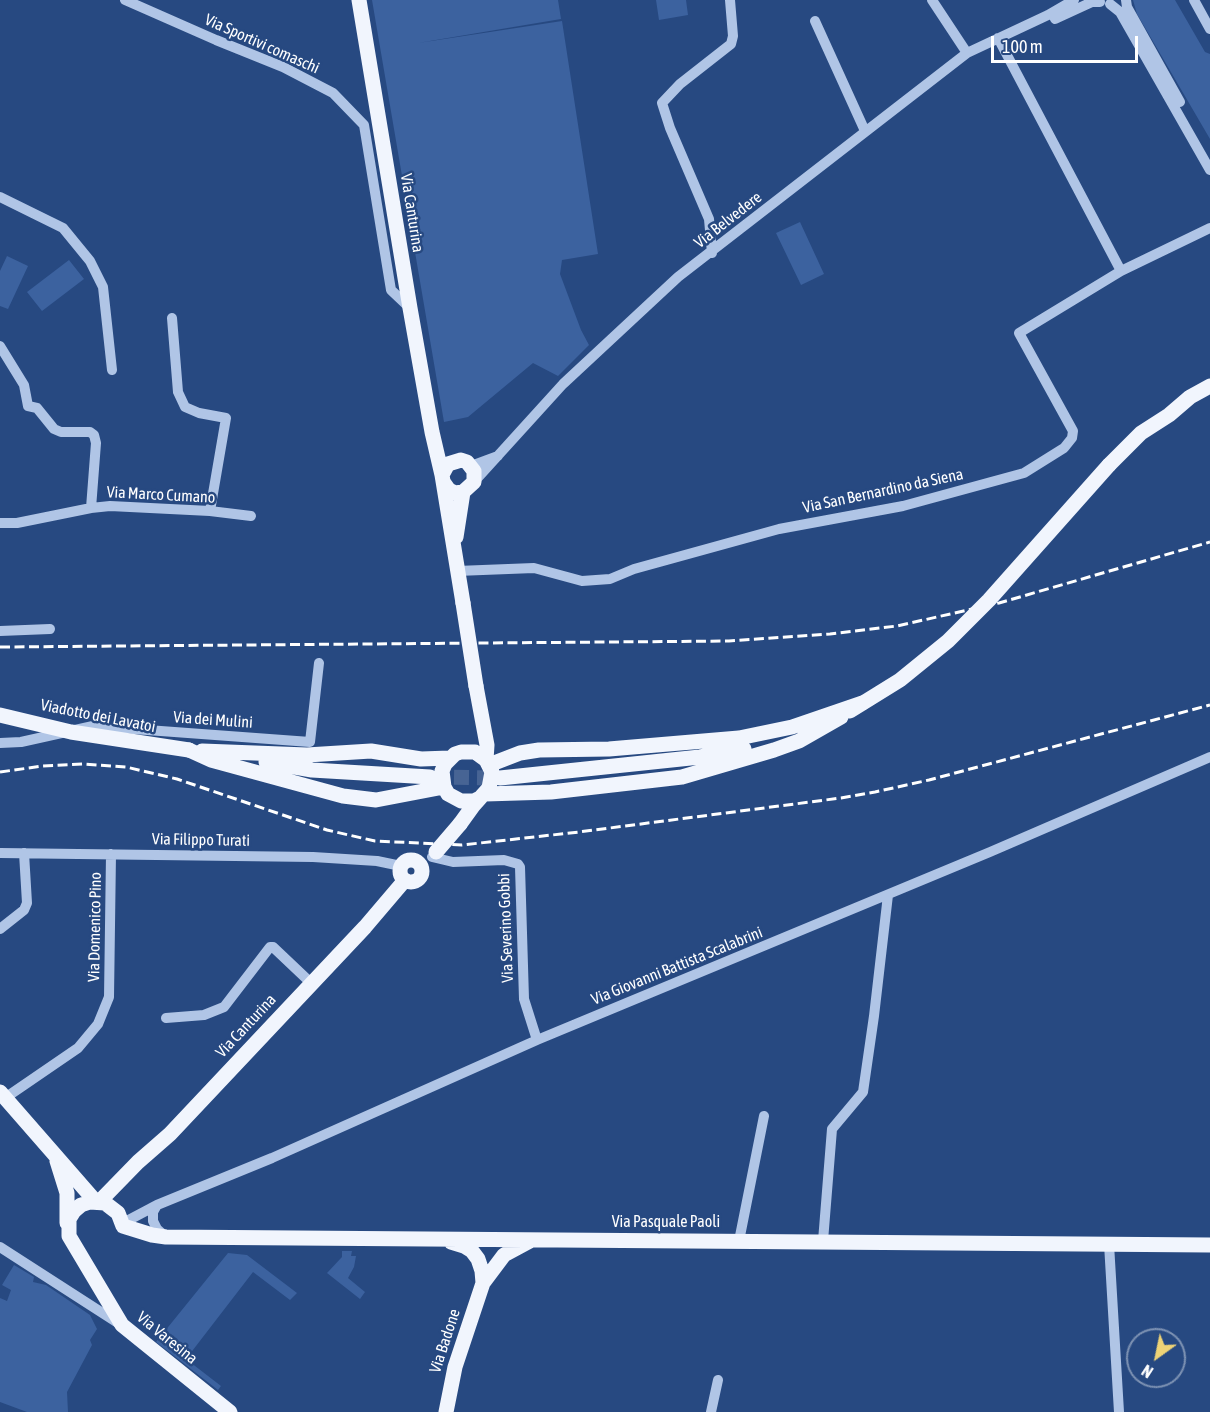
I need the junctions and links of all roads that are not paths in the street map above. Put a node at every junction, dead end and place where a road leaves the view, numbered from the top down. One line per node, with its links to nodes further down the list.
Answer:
1 (125, 0): 20 (street, Via Sportivi comaschi)
2 (359, 0): 20 (main road, Via Canturina)
3 (730, 0): 18 (street)
4 (932, 0): 12 (street)
5 (1074, 0): 11 (street, Via Belvedere)
6 (1126, 0): 14 (street)
7 (1194, 0): 10 (street)
8 (1108, 1): 11 (street, Via Belvedere); 15 (street)
9 (815, 21): 13 (street)
10 (1210, 29)
11 (998, 38): 12 (street, Via Belvedere); 19 (street)
12 (967, 53): 13 (street, Via Belvedere)
13 (865, 131): 18 (street, Via Belvedere)
14 (1210, 155)
15 (1210, 170)
16 (0, 197): 23 (street)
17 (1210, 228): 19 (street, Via San Bernardino da Siena)
18 (712, 253): 26 (street, Via Belvedere)
19 (1121, 271): 36 (street, Via San Bernardino da Siena)
20 (410, 308): 25 (main road, Via Canturina)
21 (172, 318): 32 (street)
22 (0, 346): 31 (street)
23 (112, 370)
24 (1210, 386): 40 (main road, bridge)
25 (432, 432): 27 (main road, Via Canturina); 29 (main road, Via Canturina)
26 (501, 454): 28 (street, Via Belvedere); 30 (street, Via Belvedere)
27 (453, 461): 28 (main road); 29 (main road)
28 (471, 466): 30 (main road)
29 (443, 479): 30 (main road); 35 (main road, Via Canturina)
30 (469, 487): 35 (main road, Via Canturina)
31 (91, 508): 32 (street, Via Marco Cumano); 34 (street, Via Marco Cumano)
32 (210, 511): 33 (street, Via Marco Cumano)
33 (251, 516)
34 (0, 523)
35 (453, 548): 36 (main road, Via Canturina)
36 (457, 571): 42 (main road, Via Canturina, bridge)
37 (50, 629): 38 (street)
38 (0, 631)
39 (319, 663): 44 (street, Via dei Mulini)
40 (869, 700): 43 (main road, bridge); 43 (main road, bridge)
41 (0, 715): 45 (main road, Viadotto dei Lavatoi, bridge)
42 (483, 729): 46 (main road); 48 (main road, Via Canturina)
43 (795, 734): 48 (main road); 50 (main road); 52 (main road)
44 (0, 743)
45 (189, 750): 46 (main road); 49 (main road); 51 (main road)
46 (455, 755): 48 (main road); 51 (main road)
47 (1210, 757): 60 (street, Via Giovanni Battista Scalabrini)
48 (487, 762): 52 (main road)
49 (430, 777)
50 (500, 778)
51 (444, 787): 53 (main road)
52 (482, 796): 53 (main road); 54 (main road)
53 (454, 799): 54 (main road)
54 (460, 824): 58 (main road, bridge)
55 (0, 853): 56 (street, Via Filippo Turati)
56 (24, 853): 57 (street, Via Filippo Turati); 61 (street)
57 (111, 854): 59 (street, Via Filippo Turati); 65 (street, Via Domenico Pino)
58 (430, 858): 59 (main road, Via Canturina); 64 (street, Via Severino Gobbi)
59 (403, 873): 62 (main road, Via Canturina)
60 (888, 895): 64 (street, Via Giovanni Battista Scalabrini); 75 (street)
61 (0, 929)
62 (311, 983): 63 (street); 69 (main road, Via Canturina)
63 (166, 1018)
64 (537, 1040): 68 (street, Via Giovanni Battista Scalabrini)
65 (2, 1095): 67 (main road)
66 (764, 1116): 74 (street)
67 (52, 1150): 69 (main road); 70 (main road, Via Varesina)
68 (157, 1205): 69 (street, Via Giovanni Battista Scalabrini); 71 (street)
69 (112, 1210): 70 (main road, Via Canturina); 71 (main road, Via Pasquale Paoli)
70 (68, 1228): 80 (main road, Via Varesina)
71 (166, 1237): 72 (main road, Via Pasquale Paoli)
72 (436, 1239): 73 (main road, Via Pasquale Paoli); 79 (main road)
73 (536, 1239): 74 (main road, Via Pasquale Paoli); 79 (main road, Via Badone)
74 (739, 1241): 75 (main road, Via Pasquale Paoli)
75 (823, 1241): 76 (main road, Via Pasquale Paoli)
76 (1109, 1244): 77 (main road, Via Pasquale Paoli); 85 (street)
77 (1210, 1245)
78 (0, 1246): 80 (street)
79 (483, 1283): 83 (main road, Via Badone)
80 (122, 1325): 82 (main road, Via Varesina)
81 (718, 1380): 84 (street)
82 (230, 1412)
83 (446, 1412)
84 (711, 1412)
85 (1119, 1412)

